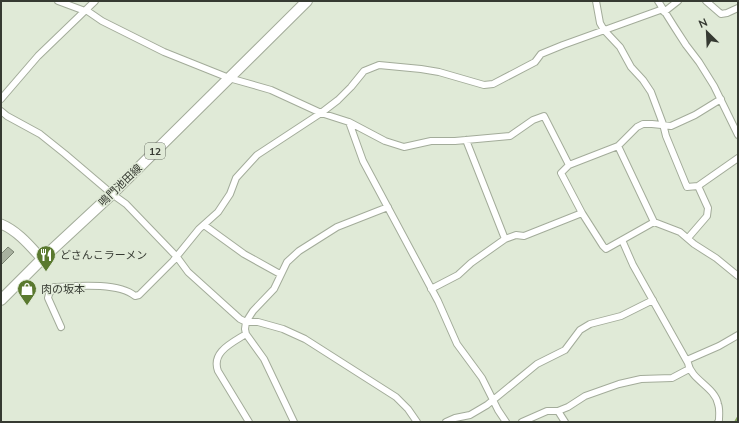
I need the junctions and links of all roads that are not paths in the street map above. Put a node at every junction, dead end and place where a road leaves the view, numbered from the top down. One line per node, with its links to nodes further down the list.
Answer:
1 (58, 1): 9 (street)
2 (95, 1): 9 (street)
3 (307, 1): 12 (main road, 鳴門池田線 / 12)
4 (596, 1): 11 (street)
5 (658, 1): 10 (street)
6 (678, 1): 10 (street)
7 (706, 1): 8 (street)
8 (738, 8)
9 (86, 11): 12 (street); 13 (street)
10 (663, 11): 11 (street); 14 (street)
11 (604, 30): 16 (street); 18 (street)
12 (229, 78): 16 (street); 25 (main road, 鳴門池田線 / 12)
13 (1, 99)
14 (721, 99): 18 (street); 19 (street)
15 (1, 111): 25 (street)
16 (321, 113): 17 (street); 30 (street)
17 (349, 122): 20 (street); 26 (street)
18 (663, 124): 21 (street); 24 (street)
19 (738, 135)
20 (466, 140): 23 (street); 32 (street)
21 (618, 146): 23 (street); 28 (street)
22 (738, 158): 24 (street)
23 (569, 165): 27 (street)
24 (698, 186): 31 (street)
25 (112, 194): 34 (street); 35 (main road, 鳴門池田線 / 12)
26 (388, 207): 36 (street); 38 (street)
27 (582, 213): 32 (street); 33 (street)
28 (654, 222): 31 (street); 33 (street)
29 (1, 224): 35 (street)
30 (204, 225): 34 (street); 36 (street)
31 (688, 238): 37 (street)
32 (505, 239): 38 (street)
33 (622, 240): 40 (street)
34 (177, 256): 41 (street); 42 (street)
35 (42, 259): 39 (main road, 鳴門池田線 / 12)
36 (280, 274): 41 (street)
37 (738, 276)
38 (431, 289): 47 (street)
39 (1, 300)
40 (653, 300): 45 (street); 47 (street)
41 (246, 322): 43 (street); 51 (street)
42 (61, 327)
43 (246, 334): 49 (street); 50 (street)
44 (738, 335): 45 (street)
45 (687, 360): 46 (street)
46 (689, 369): 48 (street); 56 (street)
47 (493, 400): 52 (street); 53 (street)
48 (558, 411): 54 (street); 55 (street)
49 (249, 422)
50 (294, 422)
51 (417, 422)
52 (446, 422)
53 (506, 422)
54 (522, 422)
55 (564, 422)
56 (718, 422)

